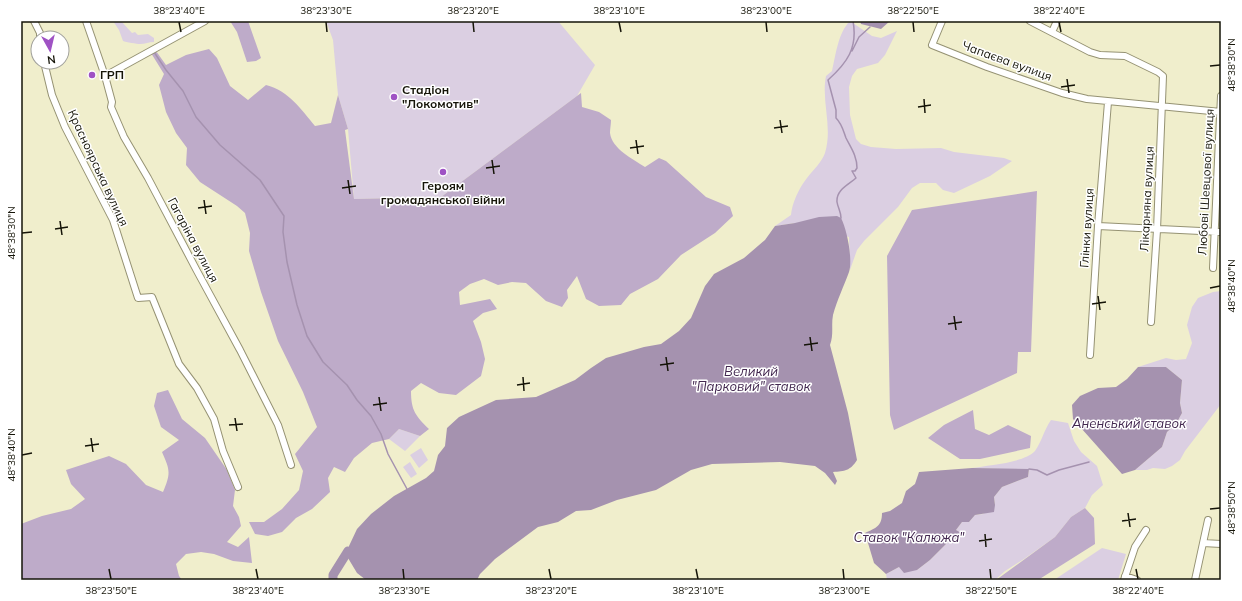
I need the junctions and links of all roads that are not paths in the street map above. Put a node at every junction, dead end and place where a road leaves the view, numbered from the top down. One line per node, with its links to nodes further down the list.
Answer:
1 (34, 21): 7 (street)
2 (86, 21): 10 (street, Гагаріна вулиця)
3 (205, 21): 10 (street)
4 (942, 21): 12 (street, Чапаєва вулиця)
5 (1030, 21): 8 (street)
6 (1057, 21): 8 (street)
7 (38, 30)
8 (1052, 32): 13 (street, Лікарняна вулиця)
9 (46, 70): 22 (street, Красноярська вулиця)
10 (105, 76): 21 (street, Гагаріна вулиця)
11 (1221, 96): 14 (street, Любові Шевцової вулиця)
12 (1108, 102): 13 (street, Чапаєва вулиця); 15 (street, Глінки вулиця)
13 (1162, 106): 14 (street, Чапаєва вулиця); 16 (street, Лікарняна вулиця)
14 (1220, 112): 17 (street, Любові Шевцової вулиця)
15 (1098, 226): 16 (street); 20 (street, Глінки вулиця)
16 (1157, 230): 17 (street); 19 (street, Лікарняна вулиця)
17 (1218, 232): 18 (street, Любові Шевцової вулиця)
18 (1213, 268)
19 (1151, 322)
20 (1090, 355)
21 (291, 465)
22 (238, 487)
23 (1208, 520): 25 (street)
24 (1146, 530): 27 (street)
25 (1203, 543): 26 (street); 29 (street)
26 (1221, 544)
27 (1125, 578): 28 (street)
28 (1137, 580)
29 (1195, 580)

